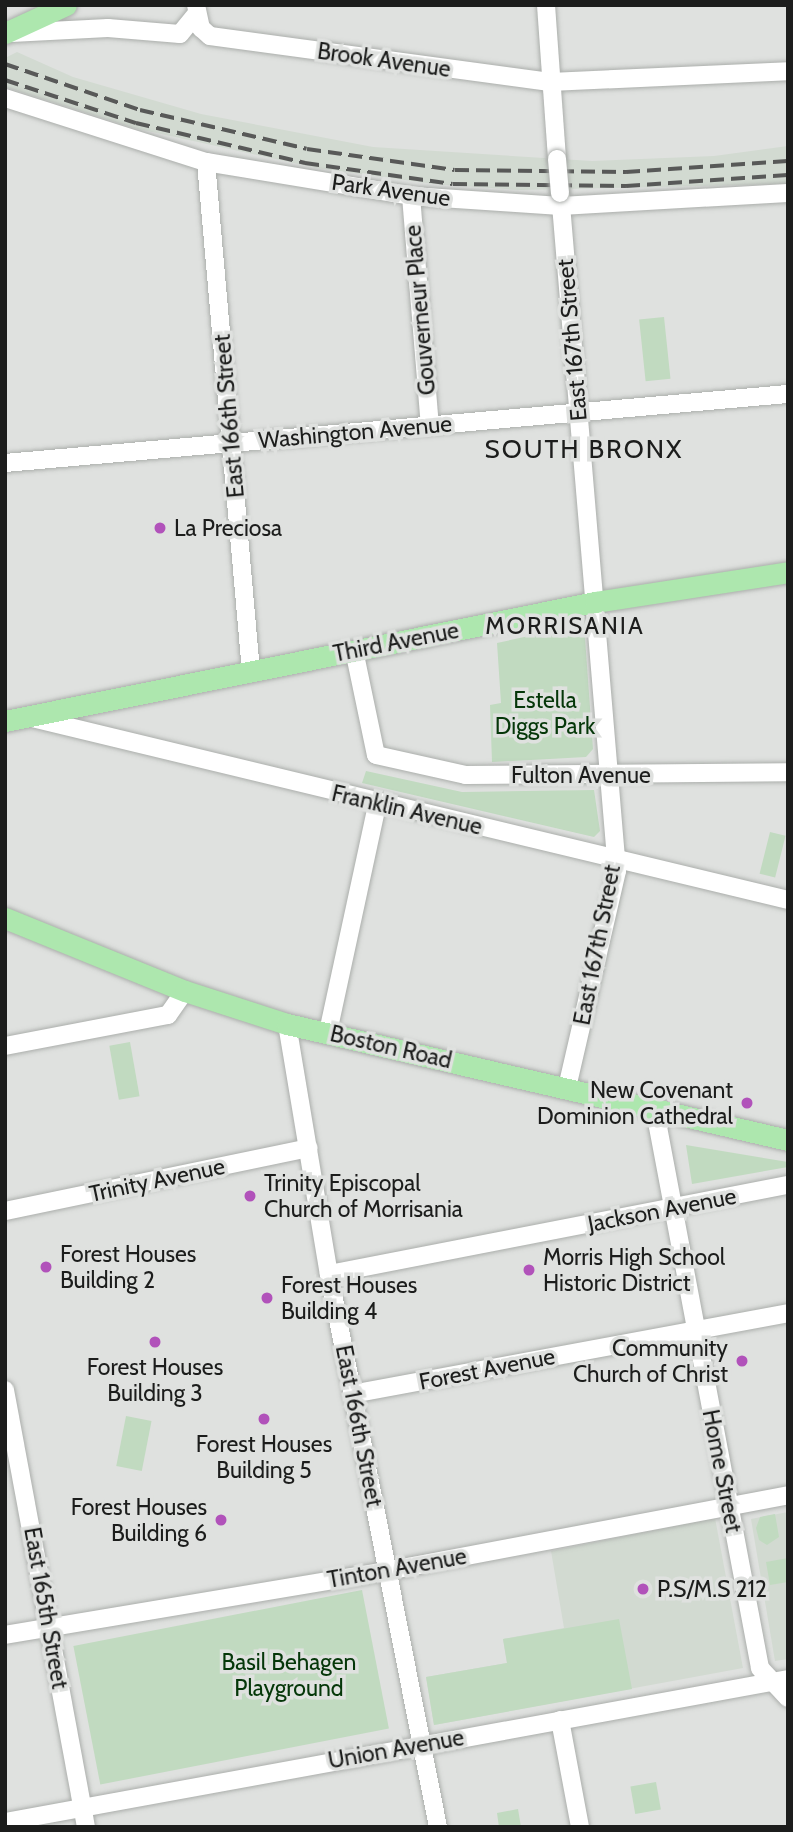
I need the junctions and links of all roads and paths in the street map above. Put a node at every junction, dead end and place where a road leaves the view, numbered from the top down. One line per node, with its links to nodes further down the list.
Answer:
1 (66, 5): 4 (main road)
2 (545, 5): 6 (street, East 167th Street)
3 (196, 10): 4 (street, Brook Avenue); 6 (street, Brook Avenue)
4 (6, 33)
5 (788, 71): 6 (street, Brook Avenue)
6 (550, 82): 11 (street, East 167th Street, bridge)
7 (5, 98): 8 (street, Park Avenue)
8 (206, 162): 10 (street, Park Avenue); 15 (street, East 166th Street)
9 (788, 193): 11 (street, Park Avenue)
10 (411, 196): 11 (street, Park Avenue); 14 (street, Gouverneur Place)
11 (561, 200): 13 (street, East 167th Street)
12 (788, 394): 13 (street, Washington Avenue)
13 (578, 411): 14 (street, Washington Avenue); 18 (street, East 167th Street)
14 (430, 425): 15 (street, Washington Avenue)
15 (231, 443): 16 (street, Washington Avenue); 20 (street, East 166th Street)
16 (5, 463)
17 (788, 572): 18 (main road, Third Avenue)
18 (595, 602): 19 (main road, Third Avenue); 24 (street, East 167th Street)
19 (354, 650): 20 (main road, Third Avenue); 24 (street, Fulton Avenue)
20 (251, 671): 21 (main road, Third Avenue)
21 (28, 717): 22 (main road, Third Avenue); 25 (street, Franklin Avenue)
22 (5, 721)
23 (788, 772): 24 (street, Fulton Avenue)
24 (608, 775): 26 (street, East 167th Street)
25 (377, 804): 26 (street, Franklin Avenue); 31 (street)
26 (616, 857): 27 (street, Franklin Avenue); 33 (street, East 167th Street)
27 (788, 900)
28 (5, 918): 29 (main road, Boston Road)
29 (185, 991): 30 (main road, Boston Road); 32 (street)
30 (287, 1024): 31 (main road, Boston Road); 36 (street, East 166th Street)
31 (328, 1032): 33 (main road, Boston Road)
32 (5, 1046)
33 (567, 1088): 34 (main road, Boston Road)
34 (665, 1111): 35 (main road, Boston Road); 38 (street, Home Street)
35 (788, 1140)
36 (309, 1149): 39 (street, Trinity Avenue); 40 (street, East 166th Street)
37 (788, 1185): 38 (street, Jackson Avenue)
38 (674, 1208): 40 (street, Jackson Avenue); 42 (street, Home Street)
39 (5, 1211)
40 (329, 1274): 44 (street, East 166th Street)
41 (788, 1313): 42 (street, Forest Avenue)
42 (696, 1330): 44 (street, Forest Avenue); 46 (street, Home Street)
43 (5, 1390): 48 (street, East 165th Street)
44 (352, 1394): 47 (street, East 166th Street)
45 (788, 1495): 46 (street, Tinton Avenue)
46 (729, 1506): 47 (street, Tinton Avenue); 50 (street, Home Street)
47 (387, 1571): 48 (street, Tinton Avenue); 53 (street, East 166th Street)
48 (49, 1626): 49 (street, Tinton Avenue); 54 (street, East 165th Street)
49 (5, 1634)
50 (779, 1681): 51 (street, Home Street); 52 (street, Union Avenue)
51 (788, 1698)
52 (559, 1720): 53 (street, Union Avenue); 58 (street)
53 (421, 1744): 54 (street, Union Avenue); 57 (street, East 166th Street)
54 (83, 1808): 55 (street, Union Avenue); 56 (street, East 165th Street)
55 (5, 1822)
56 (86, 1827)
57 (438, 1827)
58 (580, 1827)

